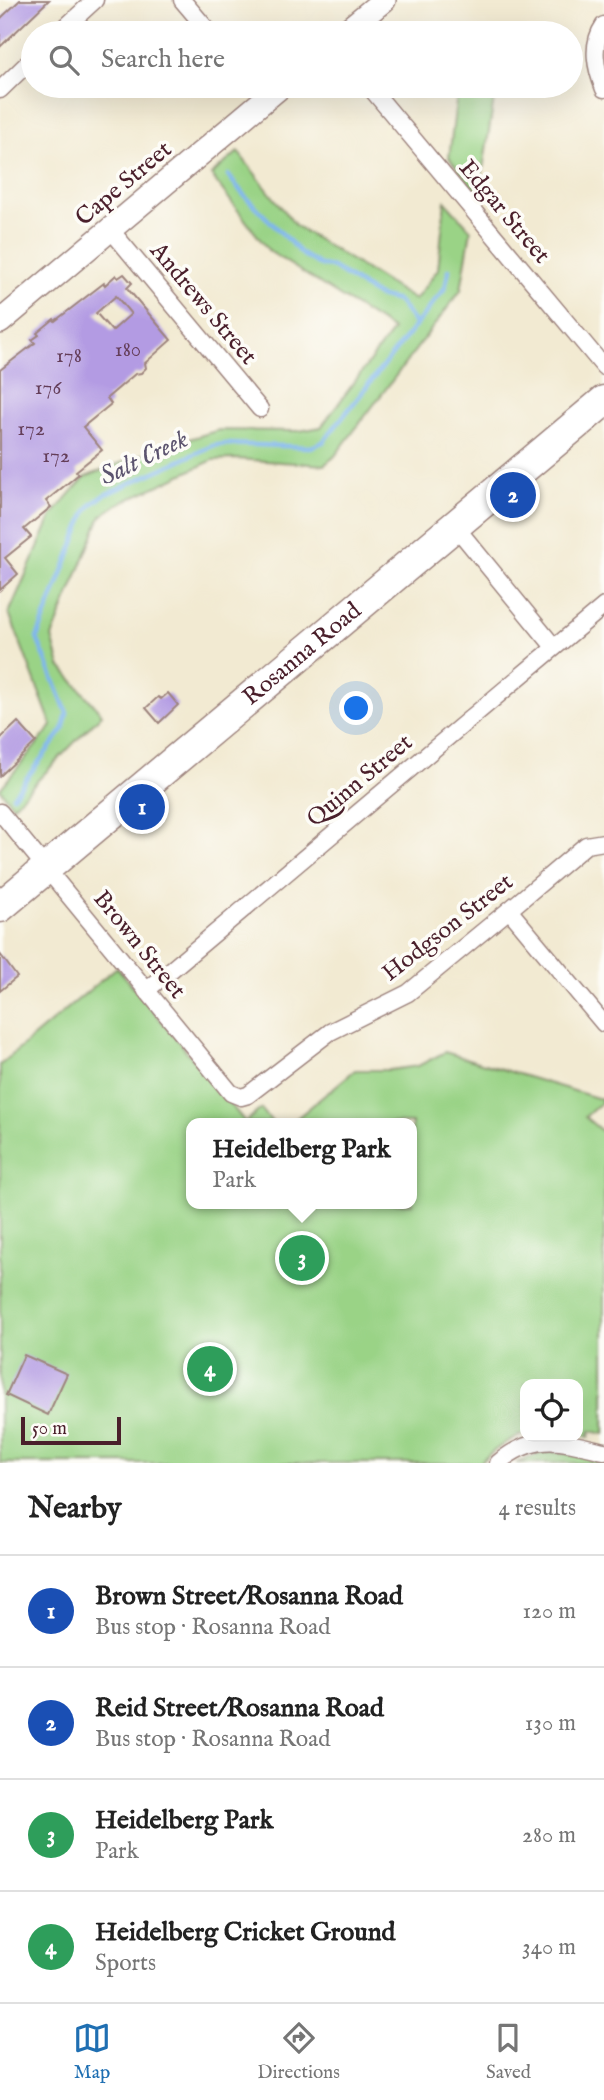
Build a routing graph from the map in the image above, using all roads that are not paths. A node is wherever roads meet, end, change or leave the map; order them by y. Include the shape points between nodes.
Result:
1 (95, 0) edge
2 (182, 0) edge
3 (384, 0) edge
4 (72, 21) edge
5 (200, 21) edge
6 (359, 21) edge
7 (604, 25) edge
8 (21, 70) edge
9 (604, 89) edge
10 (0, 90) edge
11 (259, 98) edge
12 (379, 98) edge
13 (110, 229) junction
14 (0, 323) edge
15 (604, 367) edge
16 (604, 401) edge
17 (260, 409) dead end
18 (455, 526) junction
19 (604, 606) edge
20 (554, 647) junction
21 (0, 812) edge
22 (604, 842) edge
23 (46, 868) junction
24 (0, 907) edge
25 (509, 910) junction
26 (146, 991) junction
27 (604, 1024) edge
28 (248, 1095) joint
29 (604, 1451) edge
30 (498, 1463) edge

1 - 4 street
2 - 5 street
3 - 6 street
7 - 9 street via 596,48
8 - 10 street
11 - 13 street, Cape Street
12 - 15 street, Edgar Street
13 - 14 street, Cape Street
13 - 17 street, Andrews Street
16 - 18 highway, Rosanna Road
18 - 20 street
18 - 23 highway, Rosanna Road
19 - 20 street, Quinn Street
20 - 26 street, Quinn Street
21 - 23 street, Brown Street
22 - 25 street, Hodgson Street via 586,845
23 - 24 highway, Rosanna Road
23 - 26 street, Brown Street
25 - 27 street
25 - 28 street, Hodgson Street via 408,993 330,1032
26 - 28 street, Brown Street via 231,1093
29 - 30 street via 544,1441 519,1448

